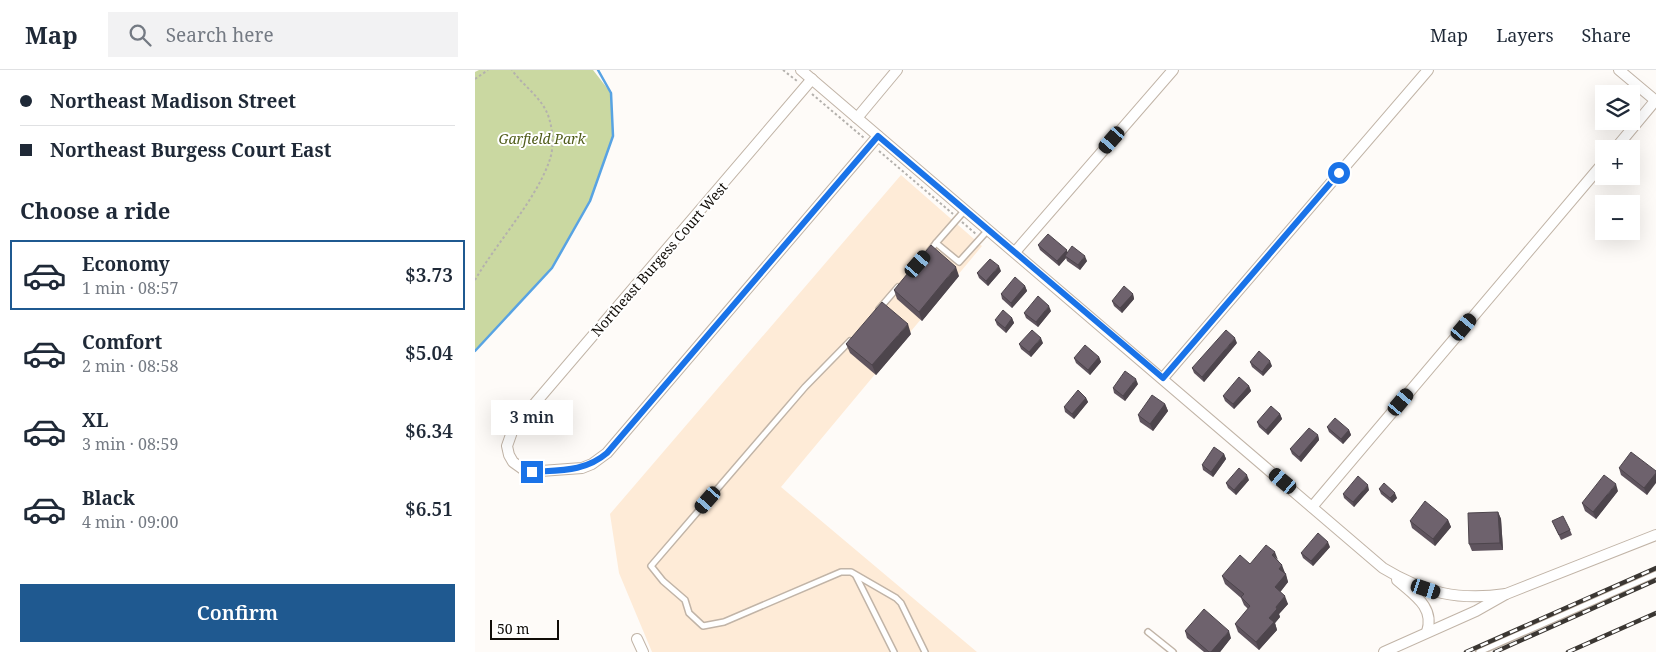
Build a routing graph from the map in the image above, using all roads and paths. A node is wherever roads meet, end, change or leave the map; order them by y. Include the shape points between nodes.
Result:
1 (488, 70) edge
2 (512, 70) edge
3 (783, 70) edge
4 (801, 70) edge
5 (897, 70) edge
6 (1173, 70) edge
7 (1427, 70) edge
8 (1619, 70) edge
9 (475, 78) edge
10 (812, 79) junction
11 (805, 88) junction
12 (1656, 101) edge
13 (857, 118) junction
14 (874, 140) junction
15 (1623, 140) edge
16 (1595, 173) edge
17 (965, 210) junction
18 (957, 218) junction
19 (989, 230) junction
20 (981, 238) junction
21 (936, 243) junction
22 (1015, 252) junction
23 (924, 257) edge
24 (905, 279) edge
25 (475, 280) edge
26 (874, 315) edge
27 (854, 337) edge
28 (1163, 378) junction
29 (1312, 507) junction
30 (1656, 534) edge
31 (1383, 568) junction
32 (1656, 574) edge
33 (856, 575) junction
34 (1506, 594) junction
35 (1148, 632) dead end
36 (1427, 632) junction
37 (637, 639) dead end
38 (643, 652) edge
39 (894, 652) edge
40 (925, 652) edge
41 (1173, 652) edge
42 (1384, 652) edge
43 (1479, 652) edge

1 - 9 path
2 - 25 path via 542,104 549,118 553,144 550,160 530,198
3 - 11 path
4 - 10 street
5 - 13 street
6 - 22 street
7 - 28 street
8 - 12 street
10 - 11 street, Northeast Burgess Court West
10 - 13 street
11 - 14 path
11 - 14 street, Northeast Burgess Court West via 513,429 508,441 513,462 527,472 582,468 598,461
12 - 15 street
13 - 14 street
14 - 17 street
14 - 18 path
16 - 29 street
17 - 18 lane
17 - 19 street
18 - 20 path
18 - 21 lane
19 - 20 lane
19 - 22 street
20 - 21 lane via 959,262
21 - 23 lane
22 - 28 street
24 - 26 lane
27 - 33 lane via 805,387 651,566 685,600 689,613 703,626 724,622 841,572
28 - 29 street
29 - 31 street
30 - 34 street
31 - 34 street via 1411,583 1441,593 1479,598
31 - 36 street via 1423,603 1429,615
32 - 43 lane
33 - 39 lane
33 - 40 lane via 901,603
34 - 36 street
35 - 41 lane
36 - 42 street
37 - 38 street

